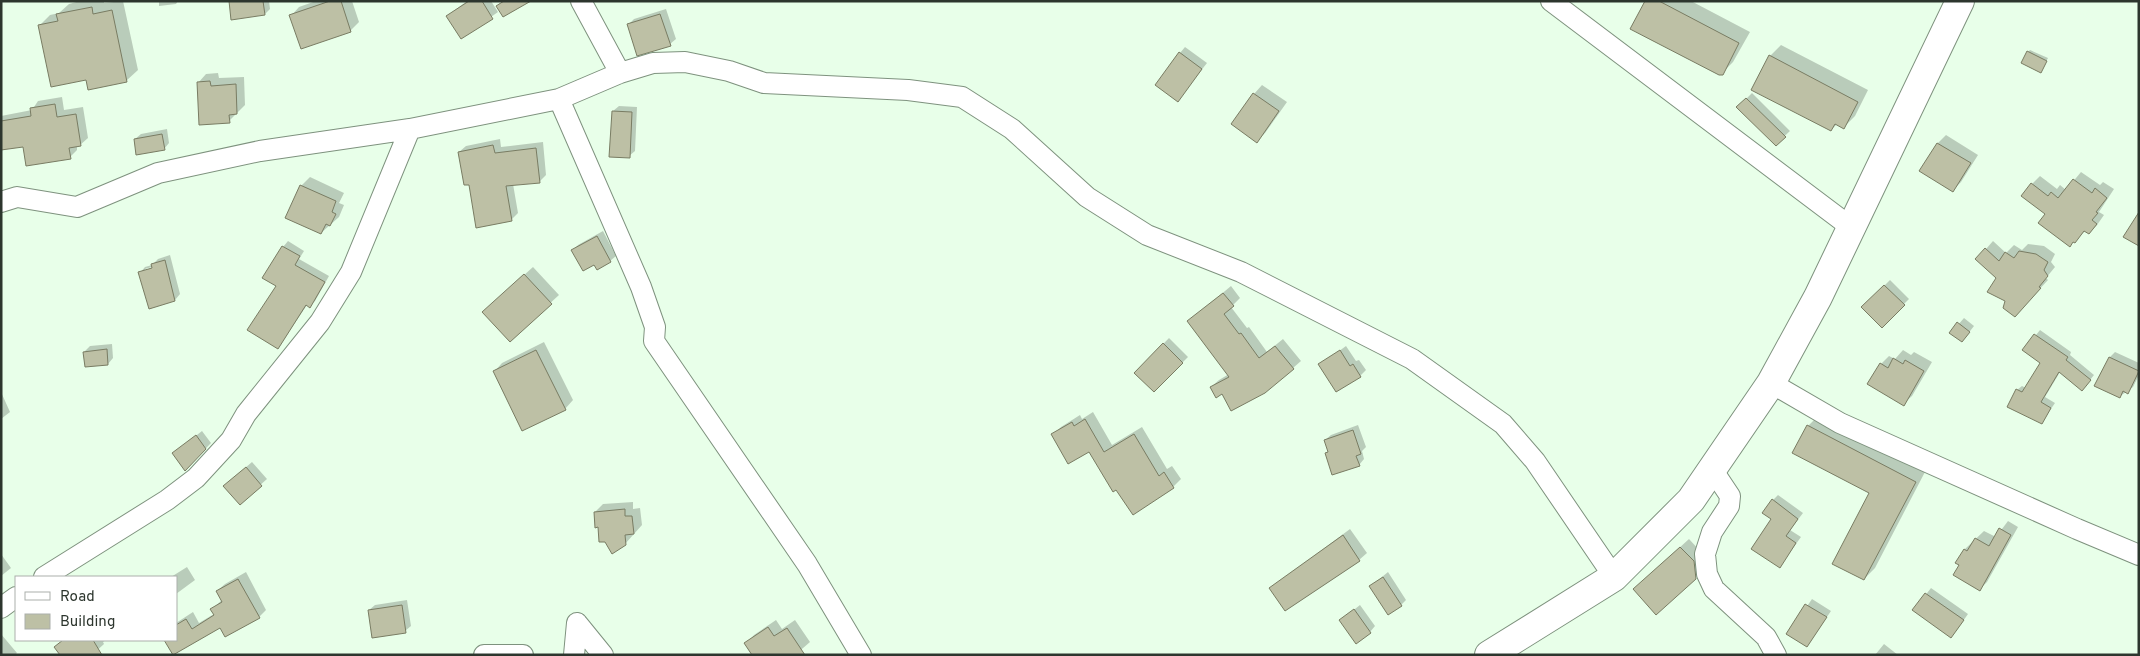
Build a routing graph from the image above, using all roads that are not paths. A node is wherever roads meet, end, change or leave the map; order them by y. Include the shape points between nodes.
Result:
1 (581, 1) edge
2 (1551, 1) edge
3 (1960, 1) edge
4 (620, 73) junction
5 (559, 98) junction
6 (410, 129) junction
7 (1, 202) edge
8 (1852, 228) junction
9 (1771, 383) junction
10 (1712, 469) junction
11 (2139, 554) edge
12 (46, 576) edge
13 (1614, 577) junction
14 (15, 598) edge
15 (1, 608) edge
16 (577, 624) junction
17 (484, 655) edge
18 (523, 655) edge
19 (574, 655) edge
20 (580, 655) edge
21 (603, 655) edge
22 (861, 655) edge
23 (1489, 655) edge
24 (1776, 655) edge

1 - 4 street
2 - 8 street
3 - 8 main road
4 - 5 street
4 - 13 street via 653,63 685,62 729,71 764,83 908,90 962,97 1012,129 1087,197 1147,235 1241,272 1412,359 1503,424 1535,462
5 - 6 street
5 - 22 street via 641,287 655,327 654,341 807,564
6 - 7 street via 260,151 158,173 76,207 17,197
6 - 12 street via 351,272 320,322 246,414 230,440 196,478 167,500
8 - 9 main road
9 - 10 main road
9 - 11 street via 1840,423
10 - 13 main road via 1691,500
10 - 24 street via 1730,496 1729,506 1712,532 1705,554 1707,574 1714,589 1766,637
13 - 23 main road
14 - 15 street
16 - 19 street
16 - 20 street
16 - 21 street
17 - 18 street

